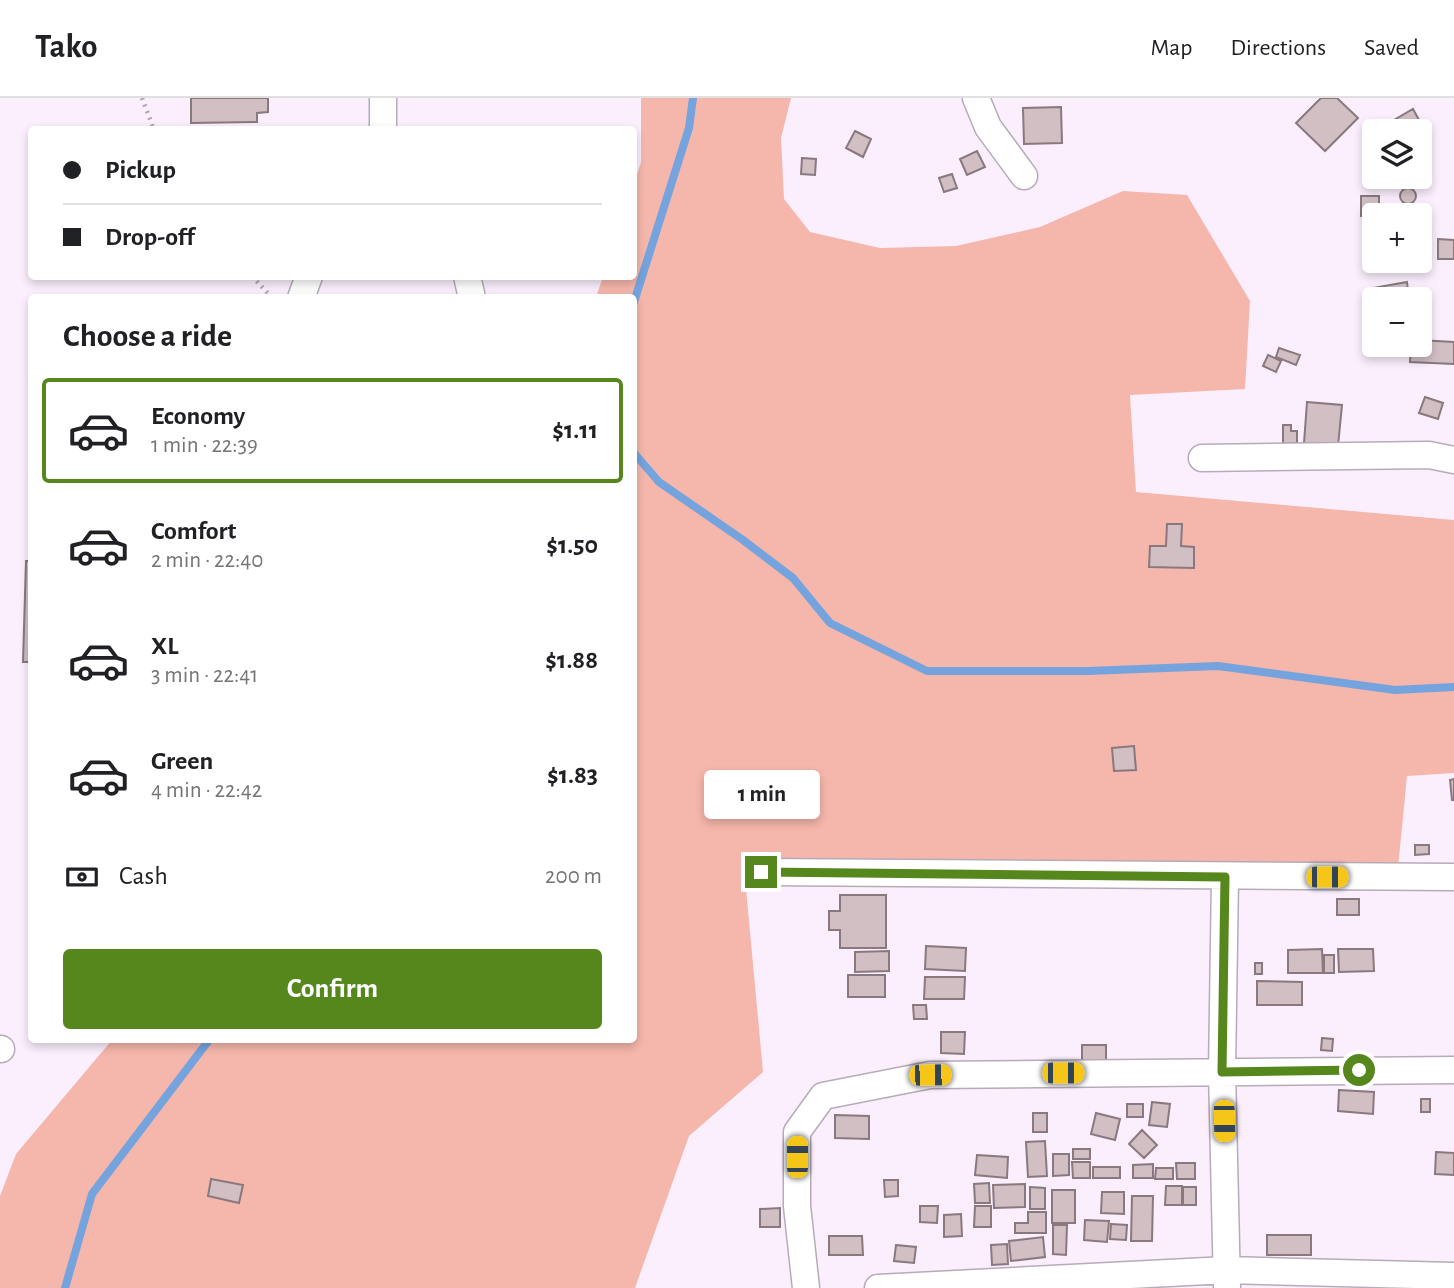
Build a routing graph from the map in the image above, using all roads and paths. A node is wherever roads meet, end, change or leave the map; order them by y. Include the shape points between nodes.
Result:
1 (142, 98) edge
2 (383, 98) edge
3 (976, 98) edge
4 (152, 126) edge
5 (383, 126) edge
6 (1024, 176) dead end
7 (255, 280) edge
8 (268, 294) edge
9 (1202, 458) dead end
10 (1454, 460) edge
11 (761, 872) dead end
12 (1225, 877) junction
13 (1454, 877) edge
14 (1454, 1069) edge
15 (1222, 1072) junction
16 (1454, 1276) edge
17 (1227, 1279) edge
18 (806, 1288) edge
19 (878, 1288) edge

1 - 4 path
2 - 5 street
3 - 6 street via 988,127
7 - 8 path
9 - 10 street via 1429,455
11 - 12 street
12 - 13 street
12 - 15 street
14 - 15 street
15 - 17 street
15 - 18 street via 930,1075 823,1096 797,1132 797,1206
16 - 17 street
17 - 19 street

